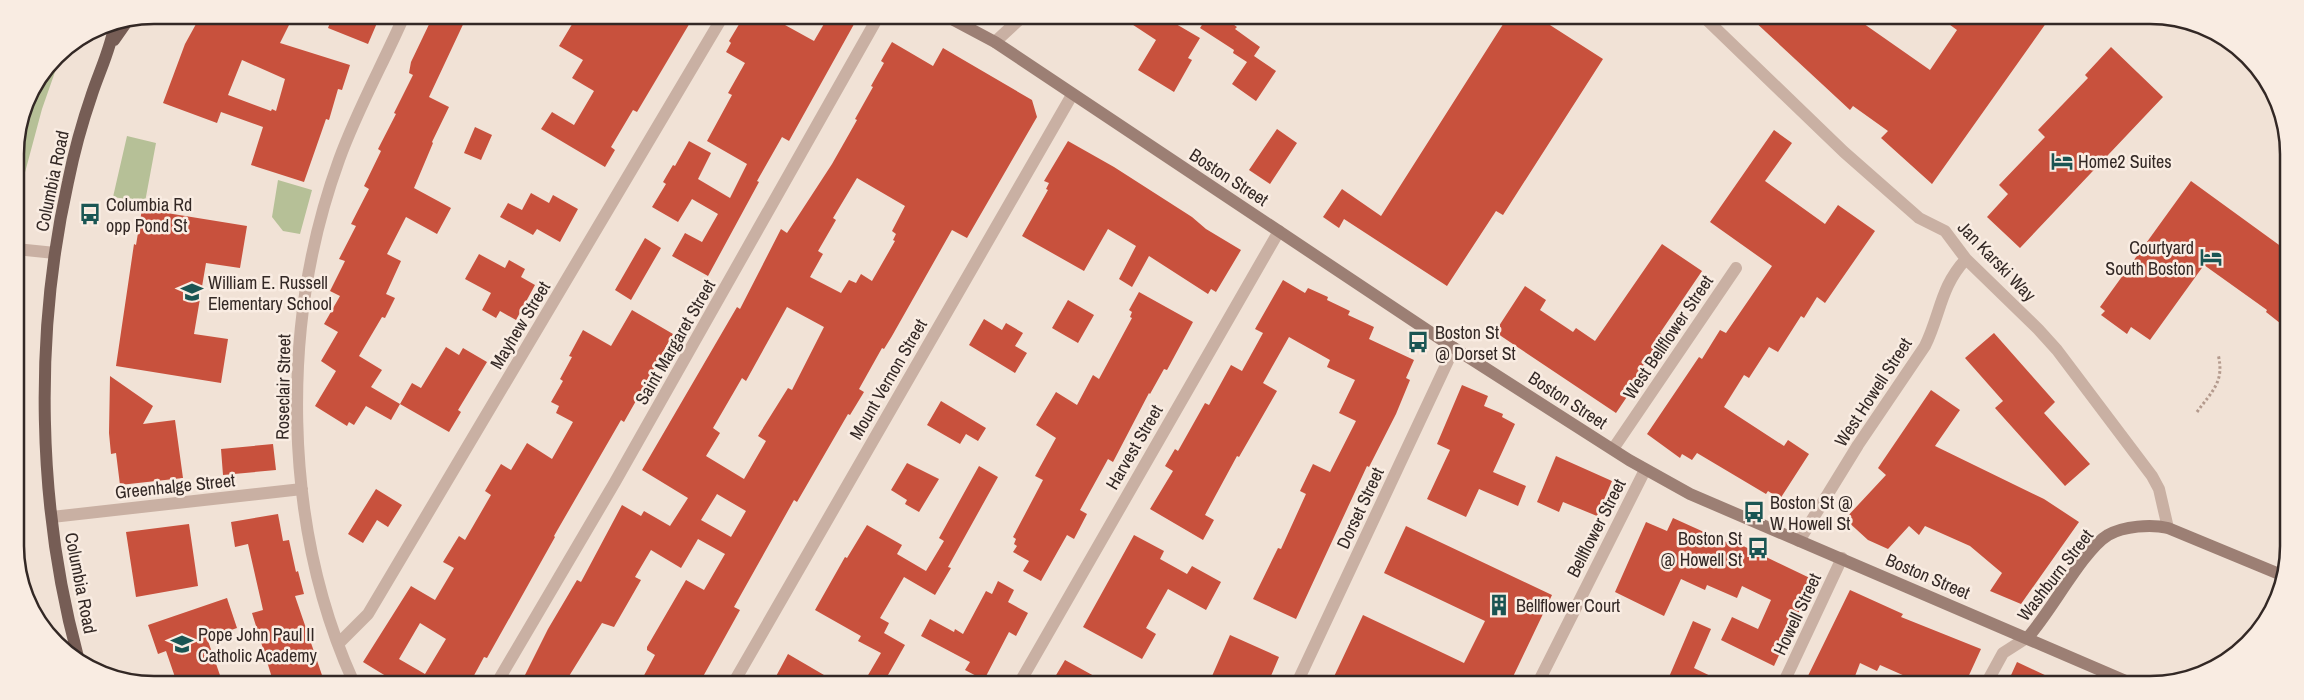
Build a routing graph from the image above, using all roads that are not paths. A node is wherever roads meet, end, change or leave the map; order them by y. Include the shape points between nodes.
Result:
1 (400, 24) edge
2 (718, 24) edge
3 (874, 24) edge
4 (961, 24) edge
5 (1014, 24) edge
6 (1711, 24) edge
7 (123, 27) edge
8 (114, 30) edge
9 (995, 42) junction
10 (111, 45) junction
11 (1072, 95) junction
12 (1279, 231) junction
13 (24, 250) edge
14 (56, 254) junction
15 (1966, 259) junction
16 (1736, 268) dead end
17 (1454, 348) junction
18 (1613, 450) junction
19 (1645, 470) junction
20 (302, 489) junction
21 (52, 517) junction
22 (2168, 528) junction
23 (1800, 541) junction
24 (1842, 558) junction
25 (2277, 573) edge
26 (2028, 637) junction
27 (338, 644) junction
28 (76, 650) edge
29 (350, 676) edge
30 (501, 676) edge
31 (737, 676) edge
32 (1023, 676) edge
33 (1300, 676) edge
34 (1541, 676) edge
35 (1787, 676) edge
36 (1990, 676) edge
37 (2115, 676) edge

1 - 20 street, Roseclair Street via 339,160 317,232 303,307 298,398
2 - 27 street, Mayhew Street via 368,614
3 - 30 street, Saint Margaret Street via 773,206
4 - 9 main road, Boston Street
5 - 9 street
6 - 15 street, Jan Karski Way via 1865,170 1919,218 1945,232
7 - 10 main road, Columbia Road
8 - 10 main road, Columbia Road
9 - 11 main road, Boston Street
10 - 14 main road, Columbia Road via 75,150
11 - 12 main road, Boston Street
11 - 31 street, Mount Vernon Street
12 - 17 main road, Boston Street
12 - 32 street, Harvest Street
13 - 14 street
14 - 21 main road, Columbia Road via 48,334 46,401
15 - 22 street, Jan Karski Way via 2057,350 2152,476 2159,489
15 - 23 street, West Howell Street via 1952,273 1925,346 1858,445
16 - 18 street, West Bellflower Street
17 - 18 main road, Boston Street
17 - 33 street, Dorset Street
18 - 19 main road, Boston Street
19 - 23 main road, Boston Street via 1690,494
19 - 34 street, Bellflower Street
20 - 21 street, Greenhalge Street
20 - 27 street, Roseclair Street via 316,571
21 - 28 main road, Columbia Road via 61,589
22 - 25 main road, Washburn Street
22 - 26 main road, Washburn Street via 2136,527 2110,534 2102,540
23 - 24 main road, Boston Street
24 - 26 main road, Boston Street
24 - 35 street, Howell Street
26 - 36 street, Washburn Street via 2003,652
26 - 37 main road, Boston Street
27 - 29 street, Roseclair Street

